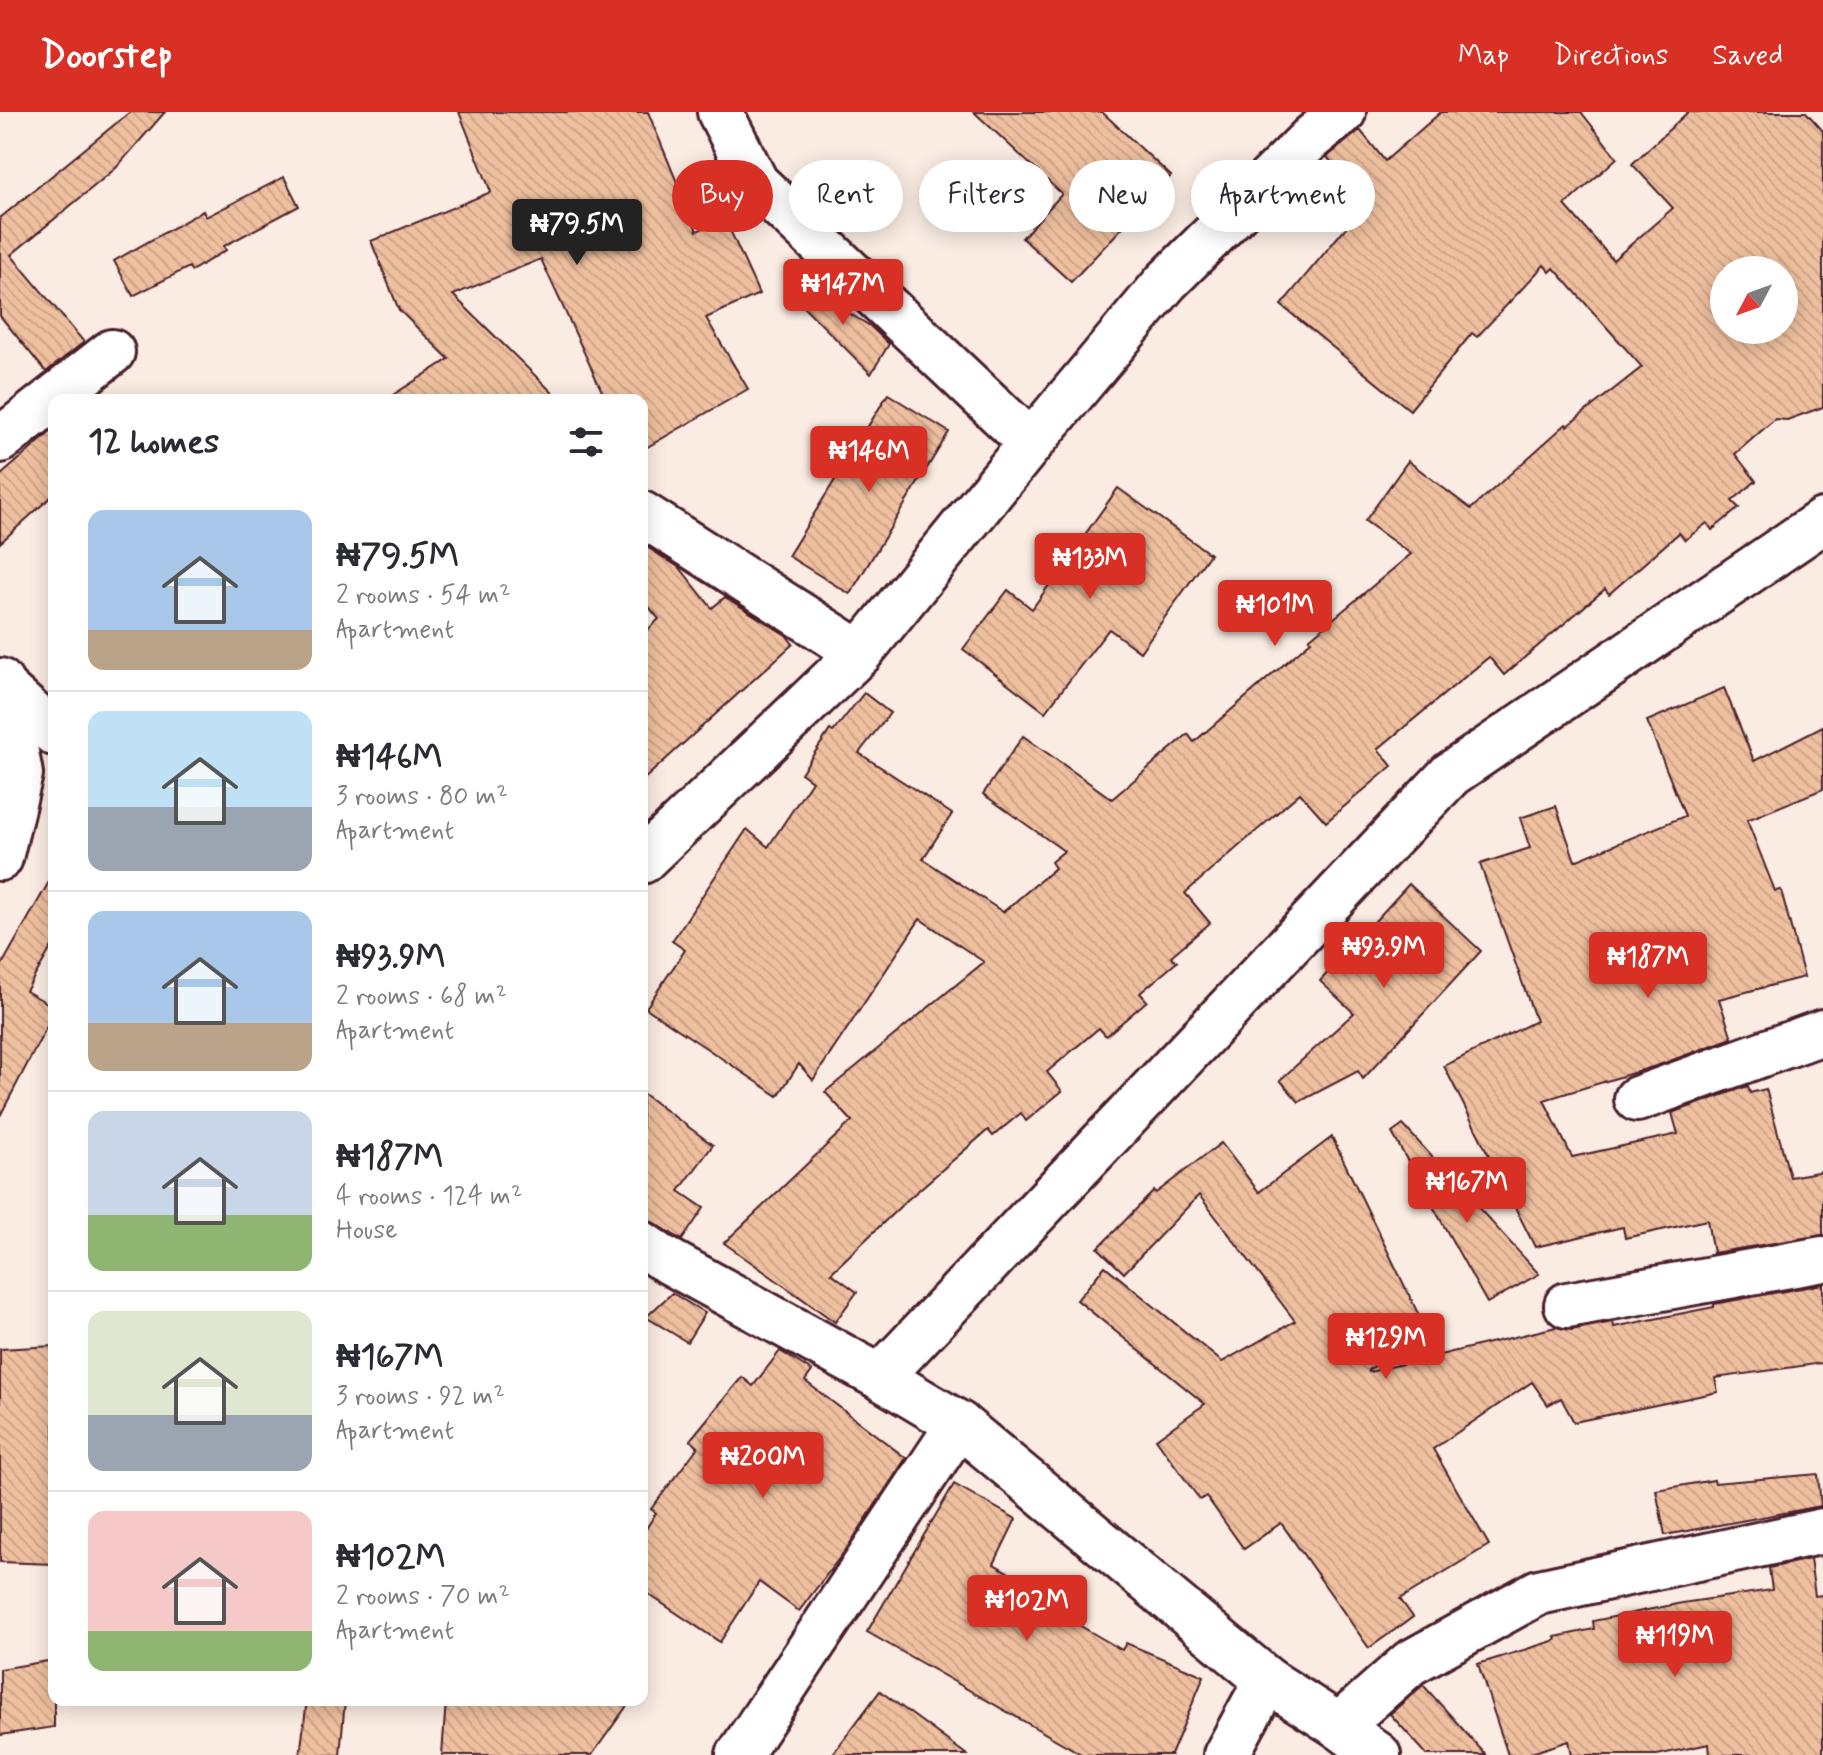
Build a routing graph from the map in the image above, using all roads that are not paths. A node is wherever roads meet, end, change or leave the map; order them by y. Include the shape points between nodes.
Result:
1 (720, 112) edge
2 (1343, 112) edge
3 (112, 352) dead end
4 (59, 394) edge
5 (48, 402) edge
6 (0, 440) edge
7 (1031, 443) junction
8 (648, 518) edge
9 (1823, 521) edge
10 (860, 653) junction
11 (2, 685) edge
12 (48, 727) edge
13 (648, 855) edge
14 (0, 858) edge
15 (1823, 1032) edge
16 (1637, 1099) dead end
17 (648, 1248) edge
18 (1823, 1259) edge
19 (1567, 1305) dead end
20 (880, 1377) junction
21 (959, 1424) junction
22 (1823, 1531) edge
23 (1267, 1680) junction
24 (1339, 1726) junction
25 (739, 1755) edge
26 (1226, 1755) edge
27 (1378, 1755) edge

1 - 7 street via 756,183
2 - 7 street via 1166,282
3 - 4 street
5 - 6 street
7 - 10 street
8 - 10 street
9 - 20 street via 1451,774
10 - 13 street
11 - 12 street
11 - 14 street via 20,774
15 - 16 street
17 - 20 street
18 - 19 street
20 - 21 street
21 - 23 street
21 - 25 street
22 - 24 street via 1539,1592 1410,1663
23 - 24 street
23 - 26 street
24 - 27 street

